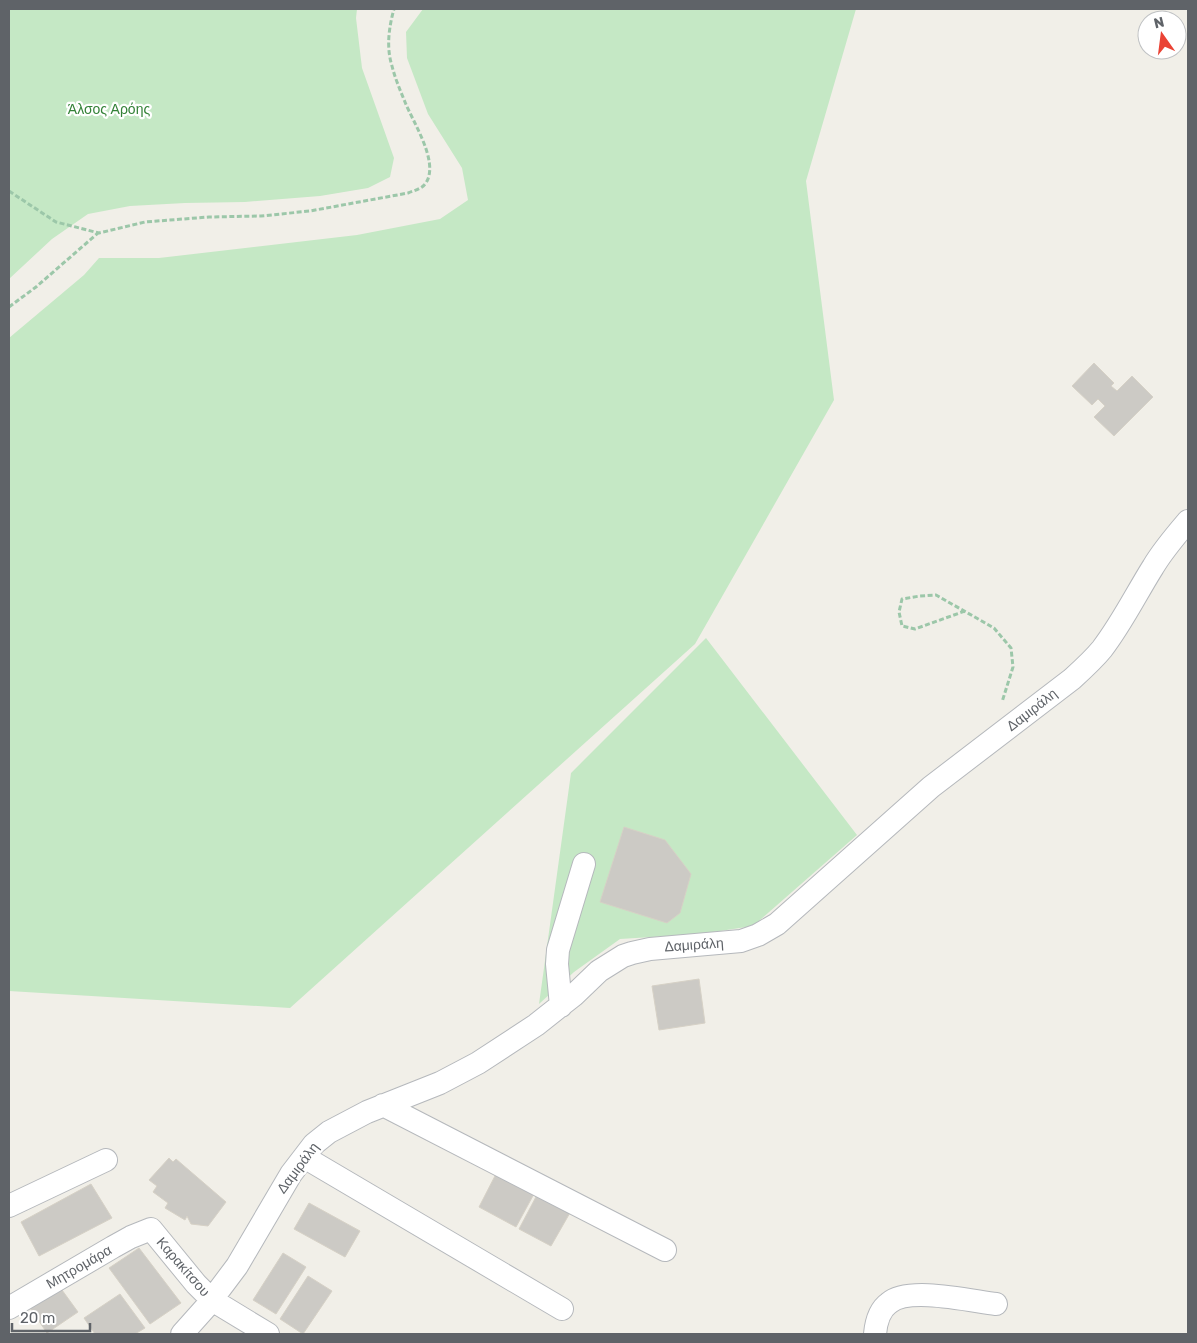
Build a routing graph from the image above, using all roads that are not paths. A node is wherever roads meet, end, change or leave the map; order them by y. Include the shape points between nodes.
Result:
1 (1188, 521) edge
2 (584, 864) dead end
3 (562, 1006) junction
4 (383, 1105) junction
5 (304, 1157) junction
6 (106, 1160) dead end
7 (9, 1206) edge
8 (151, 1230) joint
9 (664, 1250) dead end
10 (212, 1300) junction
11 (996, 1304) dead end
12 (9, 1308) edge
13 (562, 1310) dead end
14 (182, 1334) edge
15 (268, 1334) edge
16 (876, 1334) edge

1 - 3 street, Δαμιράλη via 1162,554 1091,662 915,800 777,924 734,942 632,953 599,971
2 - 3 street via 558,950
3 - 4 street, Δαμιράλη via 478,1063 440,1083
4 - 5 street, Δαμιράλη via 329,1132
4 - 9 street
5 - 10 street, Δαμιράλη via 237,1266
5 - 13 street
6 - 7 street
8 - 10 street, Καρακίτσου
8 - 12 street, Μητρομάρα via 112,1248
10 - 14 street, Δαμιράλη
10 - 15 street, Καρακίτσου
11 - 16 street via 926,1294 899,1297 889,1302 881,1312

